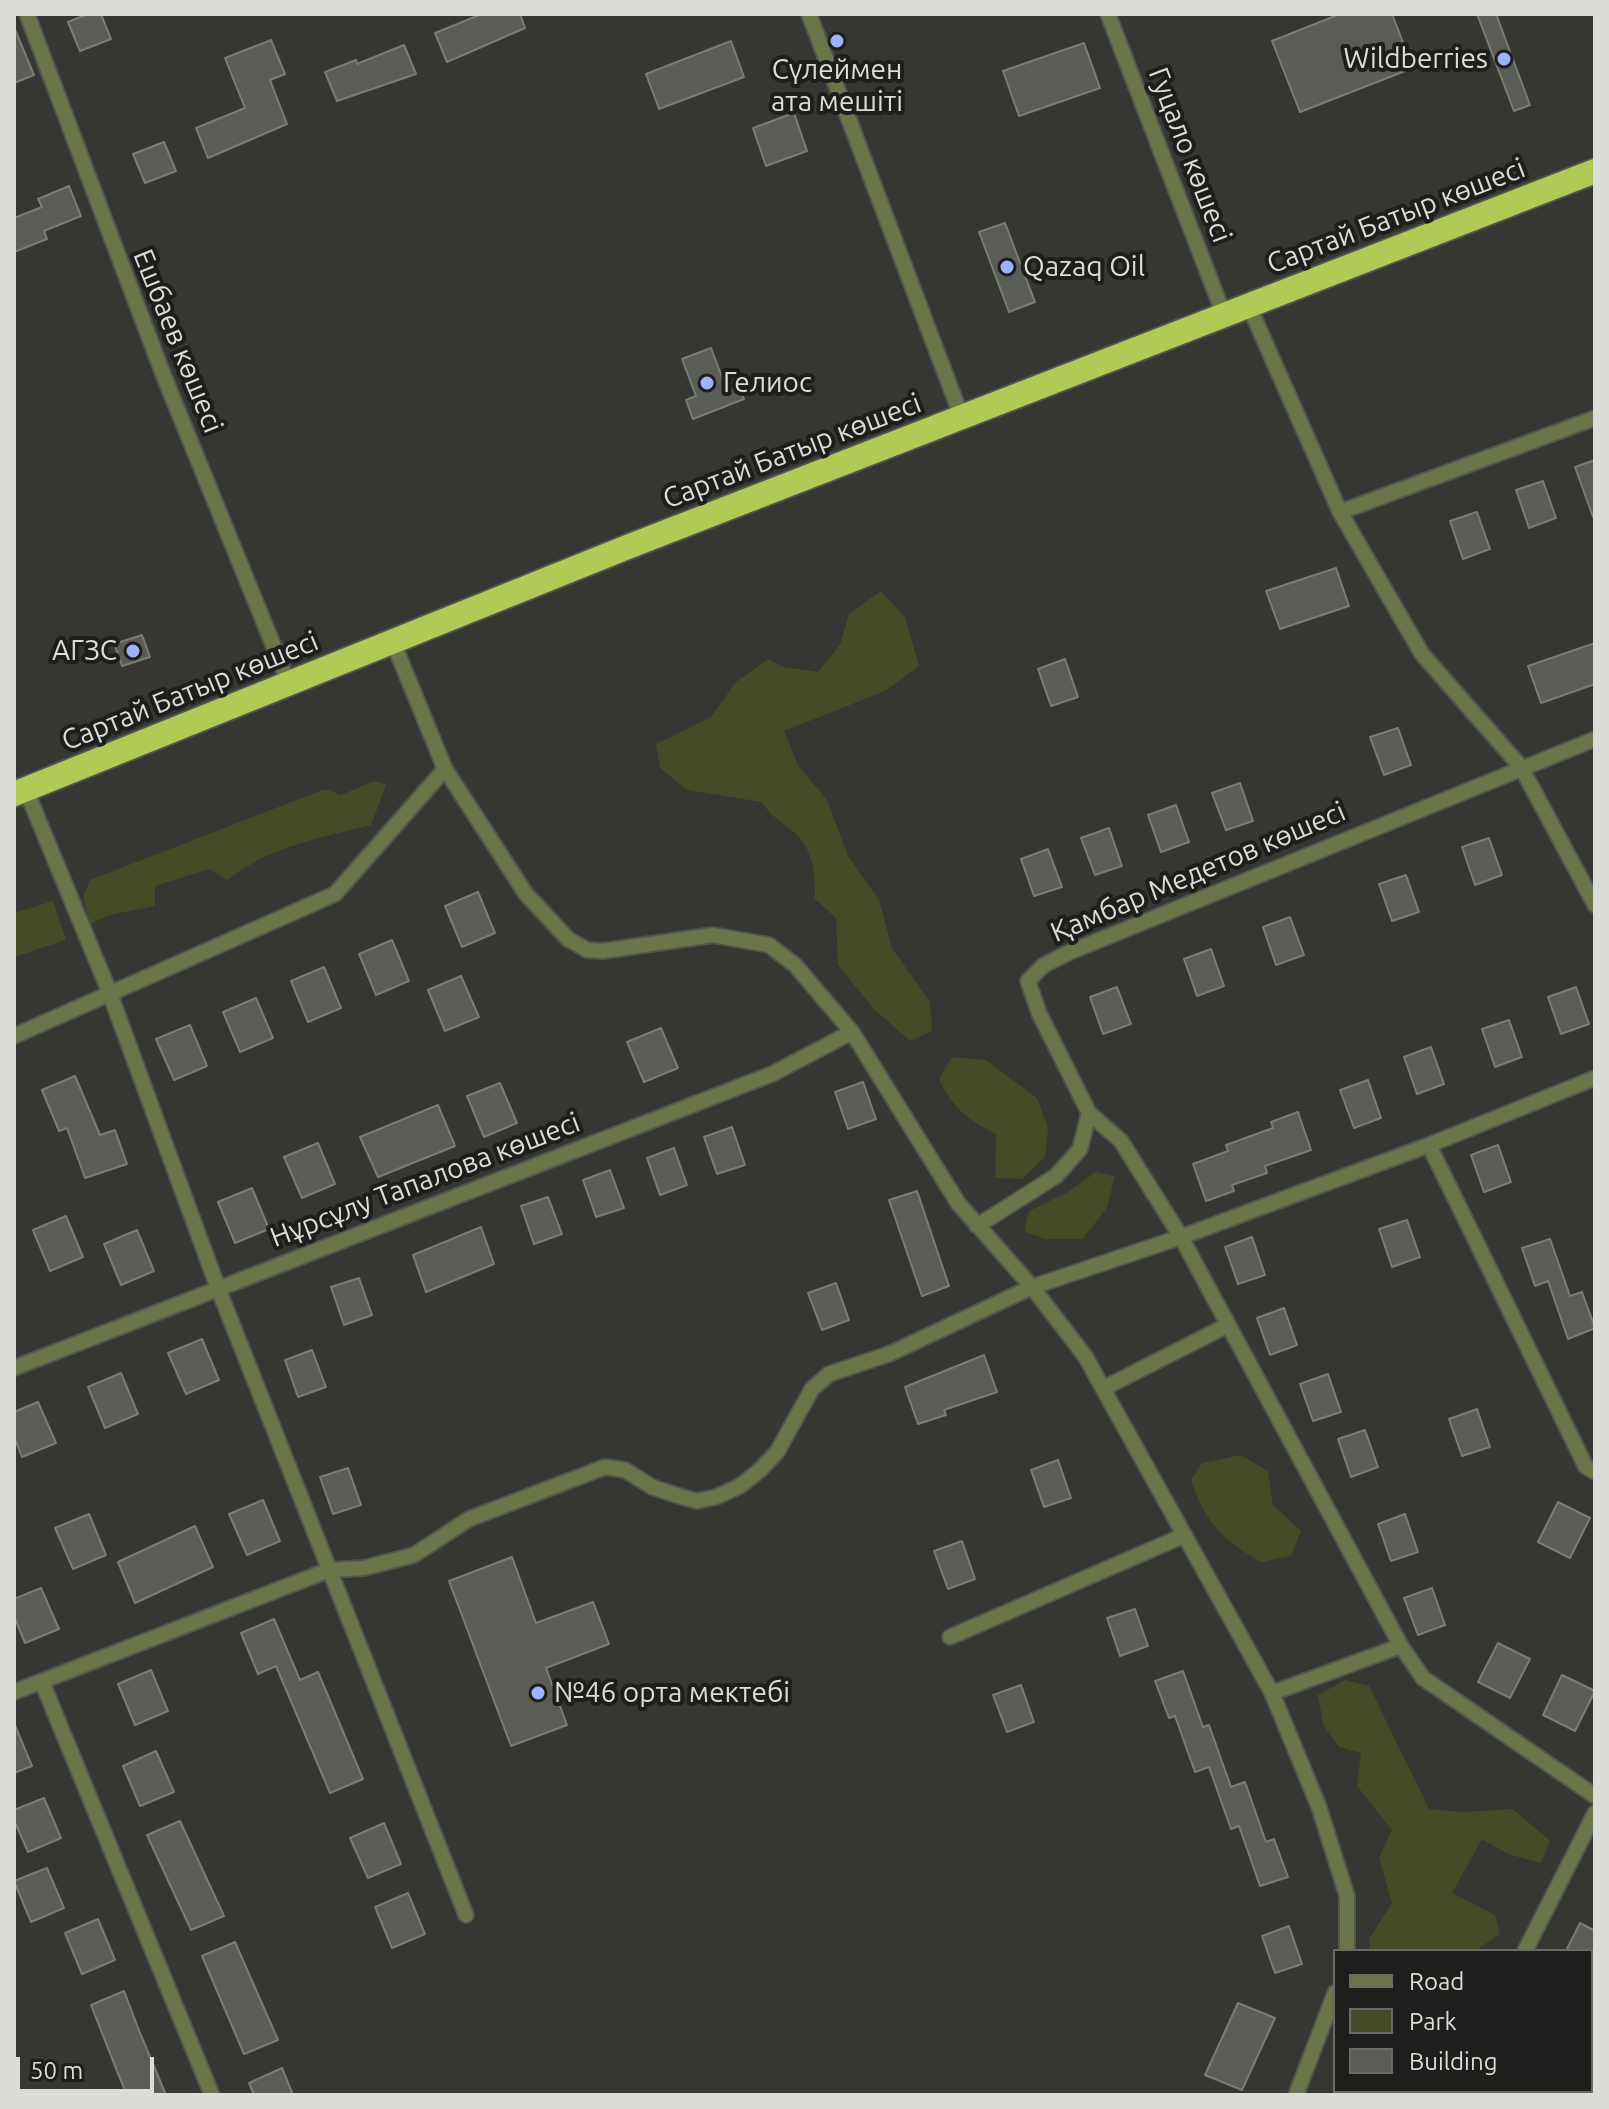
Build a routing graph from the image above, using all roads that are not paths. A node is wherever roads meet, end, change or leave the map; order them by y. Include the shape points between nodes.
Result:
1 (27, 14) edge
2 (809, 14) edge
3 (1108, 14) edge
4 (1595, 171) edge
5 (1249, 306) junction
6 (1224, 315) junction
7 (962, 418) junction
8 (1595, 418) edge
9 (1340, 512) junction
10 (393, 642) junction
11 (289, 684) junction
12 (1595, 739) edge
13 (1521, 767) junction
14 (445, 769) junction
15 (20, 792) edge
16 (1595, 905) edge
17 (109, 991) junction
18 (852, 1032) junction
19 (14, 1036) edge
20 (1595, 1078) edge
21 (1089, 1113) junction
22 (1429, 1145) junction
23 (977, 1226) junction
24 (1181, 1237) junction
25 (1032, 1287) junction
26 (218, 1288) junction
27 (1226, 1326) junction
28 (14, 1368) edge
29 (1104, 1388) junction
30 (1595, 1472) edge
31 (1185, 1535) junction
32 (329, 1570) junction
33 (950, 1637) dead end
34 (1401, 1646) junction
35 (42, 1682) junction
36 (14, 1692) edge
37 (1272, 1693) junction
38 (1595, 1796) edge
39 (1595, 1813) edge
40 (466, 1915) dead end
41 (1347, 1949) edge
42 (1526, 1949) edge
43 (1333, 1998) edge
44 (212, 2095) edge
45 (1296, 2095) edge

1 - 11 street, Ешбаев көшесі via 135,304
2 - 7 street
3 - 6 street, Гуцало көшесі
4 - 5 highway, Сартай Батыр көшесі
5 - 6 highway, Сартай Батыр көшесі
5 - 9 street
6 - 7 highway, Сартай Батыр көшесі
7 - 10 highway, Сартай Батыр көшесі
8 - 9 street
9 - 13 street via 1422,654
10 - 11 highway, Сартай Батыр көшесі
10 - 14 street
11 - 15 highway, Сартай Батыр көшесі
12 - 13 street, Қамбар Медетов көшесі
13 - 16 street
13 - 21 street, Қамбар Медетов көшесі via 1044,965 1028,981
14 - 17 street via 335,894
14 - 18 street via 526,894 579,946 603,951 713,935 769,945 795,965
15 - 17 street
17 - 19 street
17 - 26 street
18 - 23 street
18 - 26 street, Нұрсұлу Тапалова көшесі via 772,1074
20 - 22 street
21 - 23 street via 1080,1149 1056,1176
21 - 24 street via 1121,1141
22 - 24 street
22 - 30 street via 1586,1467
23 - 25 street
24 - 25 street
24 - 27 street
25 - 29 street
25 - 32 street via 889,1354 829,1374 812,1389 777,1452 740,1486 716,1497 682,1497 625,1470 605,1467 469,1519 414,1555 364,1568
26 - 28 street, Нұрсұлу Тапалова көшесі
26 - 32 street
27 - 29 street
27 - 34 street
29 - 31 street
31 - 33 street
31 - 37 street
32 - 35 street
32 - 40 street
34 - 37 street
34 - 38 street via 1423,1678
35 - 36 street
35 - 44 street
37 - 41 street via 1319,1807 1347,1896
39 - 42 street
43 - 45 street

